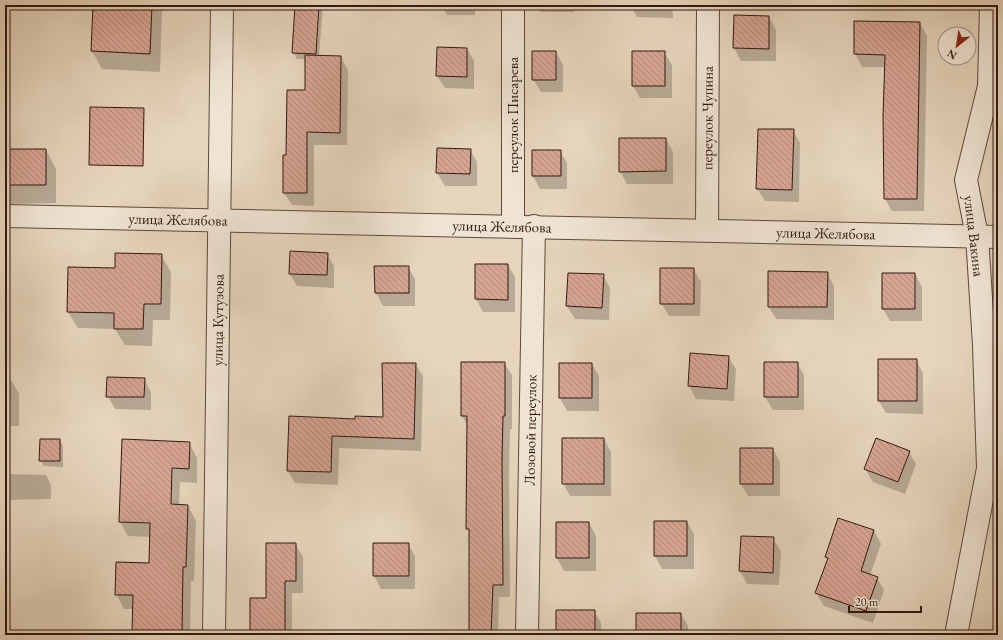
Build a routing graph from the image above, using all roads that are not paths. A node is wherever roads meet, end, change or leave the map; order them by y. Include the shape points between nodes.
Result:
1 (222, 5) edge
2 (513, 5) edge
3 (708, 5) edge
4 (991, 5) edge
5 (5, 216) edge
6 (219, 219) junction
7 (512, 226) junction
8 (534, 226) junction
9 (707, 230) junction
10 (988, 236) edge
11 (993, 468) edge
12 (214, 635) edge
13 (527, 635) edge
14 (956, 635) edge

1 - 6 street, улица Кутузова
2 - 7 street, переулок Писарева
3 - 9 street, переулок Чупина
4 - 10 street, улица Вакина via 989,86 966,180
5 - 6 street, улица Желябова
6 - 7 street, улица Желябова
6 - 12 street, улица Кутузова
7 - 8 street, улица Желябова
8 - 9 street, улица Желябова
8 - 13 street, Лозовой переулок
9 - 10 street, улица Желябова
10 - 11 street, улица Вакина via 984,345
11 - 14 street, улица Вакина

